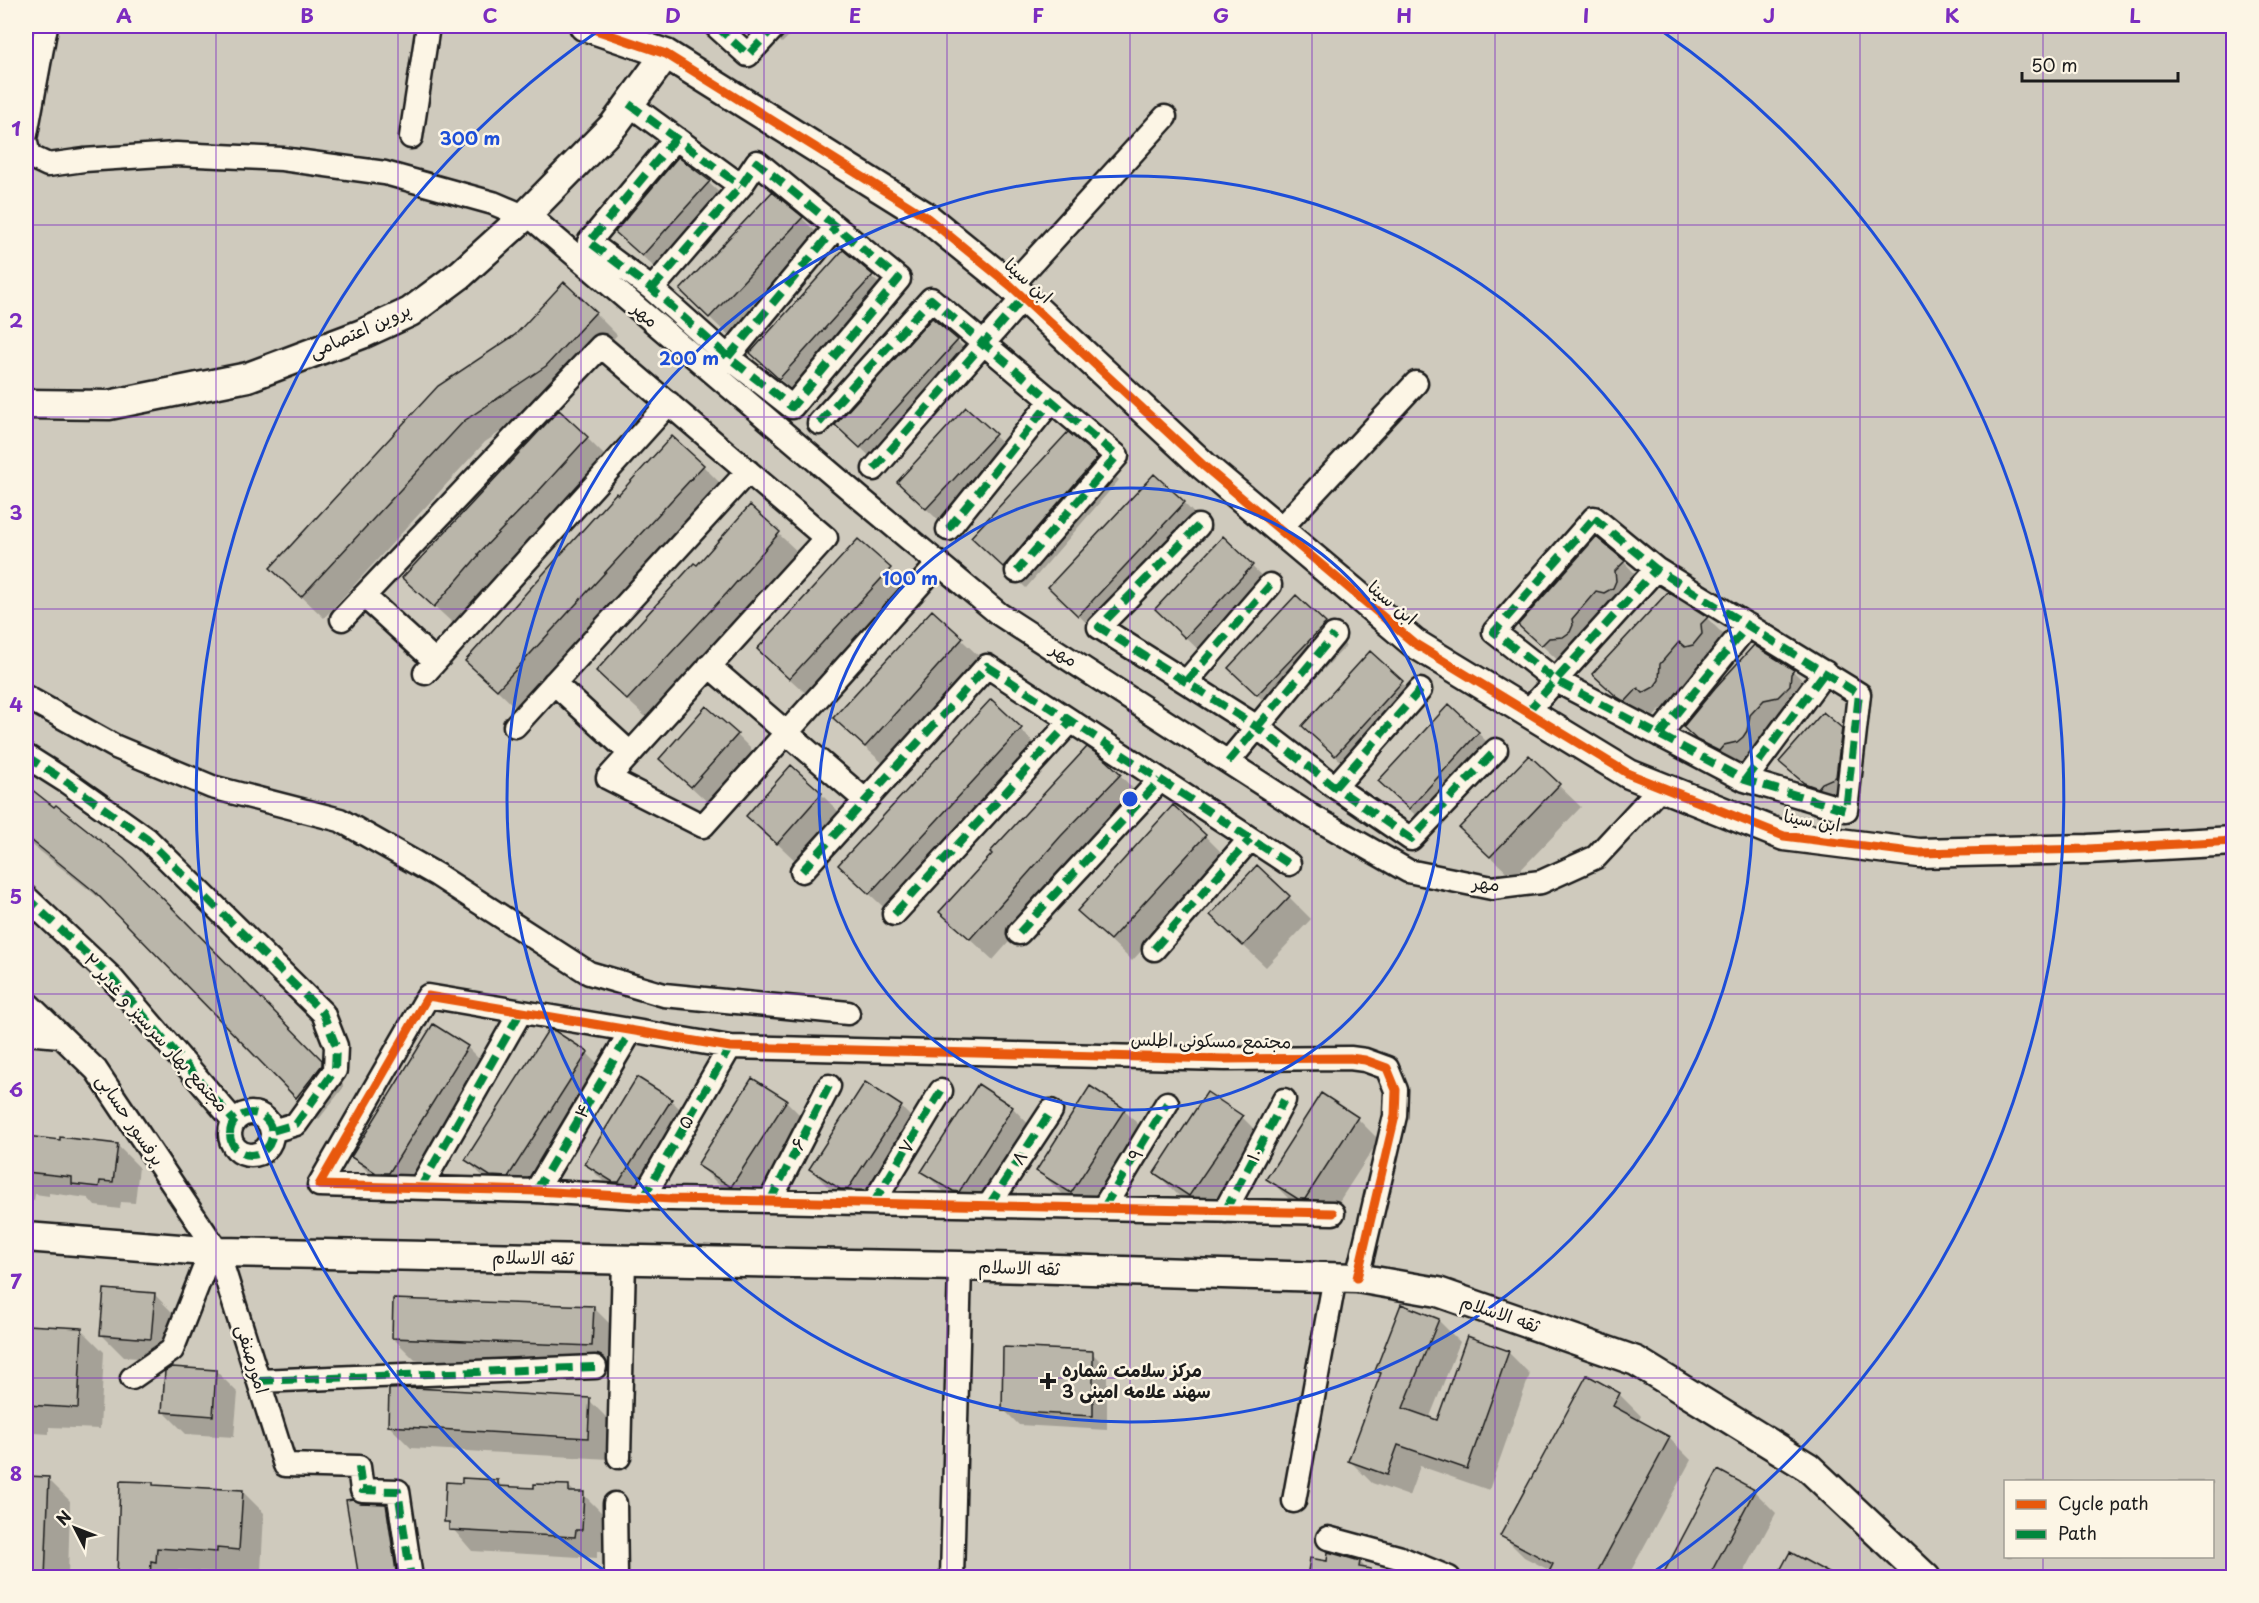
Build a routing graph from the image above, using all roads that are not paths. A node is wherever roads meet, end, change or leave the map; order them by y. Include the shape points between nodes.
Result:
1 (46, 26) edge
2 (428, 26) edge
3 (716, 26) edge
4 (776, 26) edge
5 (601, 28) edge
6 (666, 54) junction
7 (629, 104) junction
8 (1165, 117) dead end
9 (26, 134) edge
10 (411, 136) dead end
11 (676, 138) junction
12 (26, 143) edge
13 (741, 186) junction
14 (525, 215) junction
15 (836, 227) junction
16 (652, 289) junction
17 (1017, 292) junction
18 (985, 342) junction
19 (728, 357) junction
20 (1416, 383) dead end
21 (1052, 400) junction
22 (669, 403) junction
23 (26, 404) edge
24 (819, 423) dead end
25 (874, 469) dead end
26 (748, 471) junction
27 (1198, 526) dead end
28 (948, 529) dead end
29 (1279, 530) junction
30 (939, 563) junction
31 (1656, 568) junction
32 (1017, 571) dead end
33 (1270, 585) dead end
34 (364, 596) junction
35 (342, 619) dead end
36 (1748, 625) junction
37 (1334, 635) dead end
38 (708, 666) junction
39 (1825, 672) junction
40 (1555, 680) junction
41 (1187, 681) junction
42 (554, 682) junction
43 (1420, 690) dead end
44 (26, 697) edge
45 (1527, 712) junction
46 (1071, 721) junction
47 (515, 726) dead end
48 (1257, 727) junction
49 (787, 733) junction
50 (1659, 735) junction
51 (1497, 750) dead end
52 (630, 753) junction
53 (26, 756) edge
54 (1228, 762) junction
55 (1160, 780) junction
56 (1745, 780) junction
57 (1335, 787) junction
58 (1660, 788) junction
59 (866, 801) junction
60 (1250, 839) junction
61 (2234, 841) edge
62 (1289, 864) dead end
63 (802, 871) dead end
64 (26, 897) edge
65 (894, 914) dead end
66 (1019, 933) dead end
67 (1154, 949) dead end
68 (26, 1002) edge
69 (520, 1013) junction
70 (848, 1013) dead end
71 (631, 1031) junction
72 (26, 1034) edge
73 (60, 1036) junction
74 (730, 1047) junction
75 (828, 1086) dead end
76 (940, 1092) dead end
77 (1284, 1100) dead end
78 (1167, 1103) dead end
79 (1051, 1111) dead end
80 (234, 1121) junction
81 (272, 1131) junction
82 (420, 1188) junction
83 (536, 1191) junction
84 (643, 1198) junction
85 (770, 1201) junction
86 (874, 1203) junction
87 (989, 1205) junction
88 (1104, 1207) junction
89 (1225, 1210) junction
90 (1333, 1213) dead end
91 (26, 1238) edge
92 (214, 1252) junction
93 (624, 1260) junction
94 (960, 1266) junction
95 (1346, 1277) junction
96 (595, 1367) dead end
97 (132, 1378) dead end
98 (259, 1381) junction
99 (619, 1457) dead end
100 (1294, 1501) dead end
101 (615, 1504) dead end
102 (1328, 1538) dead end
103 (411, 1578) edge
104 (616, 1578) edge
105 (952, 1578) edge
106 (1449, 1578) edge
107 (1926, 1578) edge

1 - 9 street
2 - 10 street
3 - 4 street via 748,55
5 - 6 street, ابن سینا
6 - 7 street, پروین اعتصامی
6 - 17 street, ابن سینا via 925,216
7 - 11 street
7 - 14 street, پروین اعتصامی via 614,125
8 - 17 street
11 - 13 street
11 - 16 street via 590,242
12 - 14 street, مهر via 29,156 48,165 176,154 282,159 385,173
13 - 15 street via 757,162
13 - 16 street
14 - 23 street, پروین اعتصامی via 460,274 410,312 362,334 248,377 110,405
14 - 30 street, مهر
15 - 19 street
15 - 19 street via 899,279 792,407
16 - 19 street
17 - 18 street
17 - 29 street, ابن سینا via 1204,466
18 - 21 street
18 - 24 street via 931,299
18 - 25 street
20 - 29 street
21 - 28 street
21 - 32 street via 1117,456
22 - 26 street
22 - 34 street via 601,346
22 - 34 street via 430,667
26 - 38 street via 826,538
26 - 42 street
27 - 41 street via 1099,627
29 - 45 street, ابن سینا via 1414,643
30 - 49 street
30 - 54 street, مهر via 999,614
31 - 36 street
31 - 40 street
31 - 40 street via 1594,518 1494,632
33 - 41 street
34 - 35 street
36 - 39 street
36 - 50 street
37 - 48 street
38 - 49 street
38 - 52 street
39 - 56 street
39 - 56 street via 1859,694 1846,810
40 - 45 street
40 - 50 street
41 - 48 street
42 - 47 street
42 - 52 street
43 - 57 street
44 - 70 street via 116,747 212,787 340,820 437,875 588,973 664,995
45 - 58 street, ابن سینا via 1629,774
46 - 55 street
46 - 59 street via 987,666
46 - 65 street
48 - 54 street
48 - 57 street
49 - 52 street via 704,826 608,778
49 - 59 street
50 - 56 street
51 - 57 street via 1411,840
53 - 81 street via 147,839 323,1013 336,1046 335,1070 296,1124
54 - 58 street, مهر via 1408,871 1492,888 1541,882 1596,857
55 - 60 street
55 - 66 street
58 - 61 street, ابن سینا via 1784,836 1920,853
59 - 63 street
60 - 62 street
60 - 67 street
64 - 80 street, مجتمع بهار سرسبز و غدیر ۲ via 110,975
68 - 73 street, پرفسور حسابی
69 - 71 street
69 - 82 street
69 - 82 street via 428,996 319,1185
71 - 74 street
71 - 83 street, ۴
72 - 73 street
73 - 92 street, پرفسور حسابی via 96,1070
74 - 84 street, ۵
74 - 95 street, مجتمع مسکونی اطلس via 1225,1059 1350,1058 1387,1068 1396,1090 1395,1116
75 - 85 street, ۶
76 - 86 street, ۷
77 - 89 street, ۱۰
78 - 88 street, ۹
79 - 87 street, ۸
80 - 81 street via 247,1114 260,1115
80 - 81 street via 231,1141 246,1155 266,1150
82 - 83 street
83 - 84 street
84 - 85 street
85 - 86 street
86 - 87 street
87 - 88 street
88 - 89 street
89 - 90 street
91 - 92 street, ثقه الاسلام
92 - 93 street, ثقه الاسلام
92 - 97 street via 172,1350
92 - 98 street, امورصنفی
93 - 94 street, ثقه الاسلام
93 - 99 street
94 - 95 street, ثقه الاسلام
94 - 105 street
95 - 100 street
95 - 107 street, ثقه الاسلام via 1438,1292 1636,1361 1808,1467
96 - 98 street
98 - 103 street, امورصنفی via 285,1465 359,1467 362,1490 398,1491
101 - 104 street
102 - 106 street via 1398,1557

